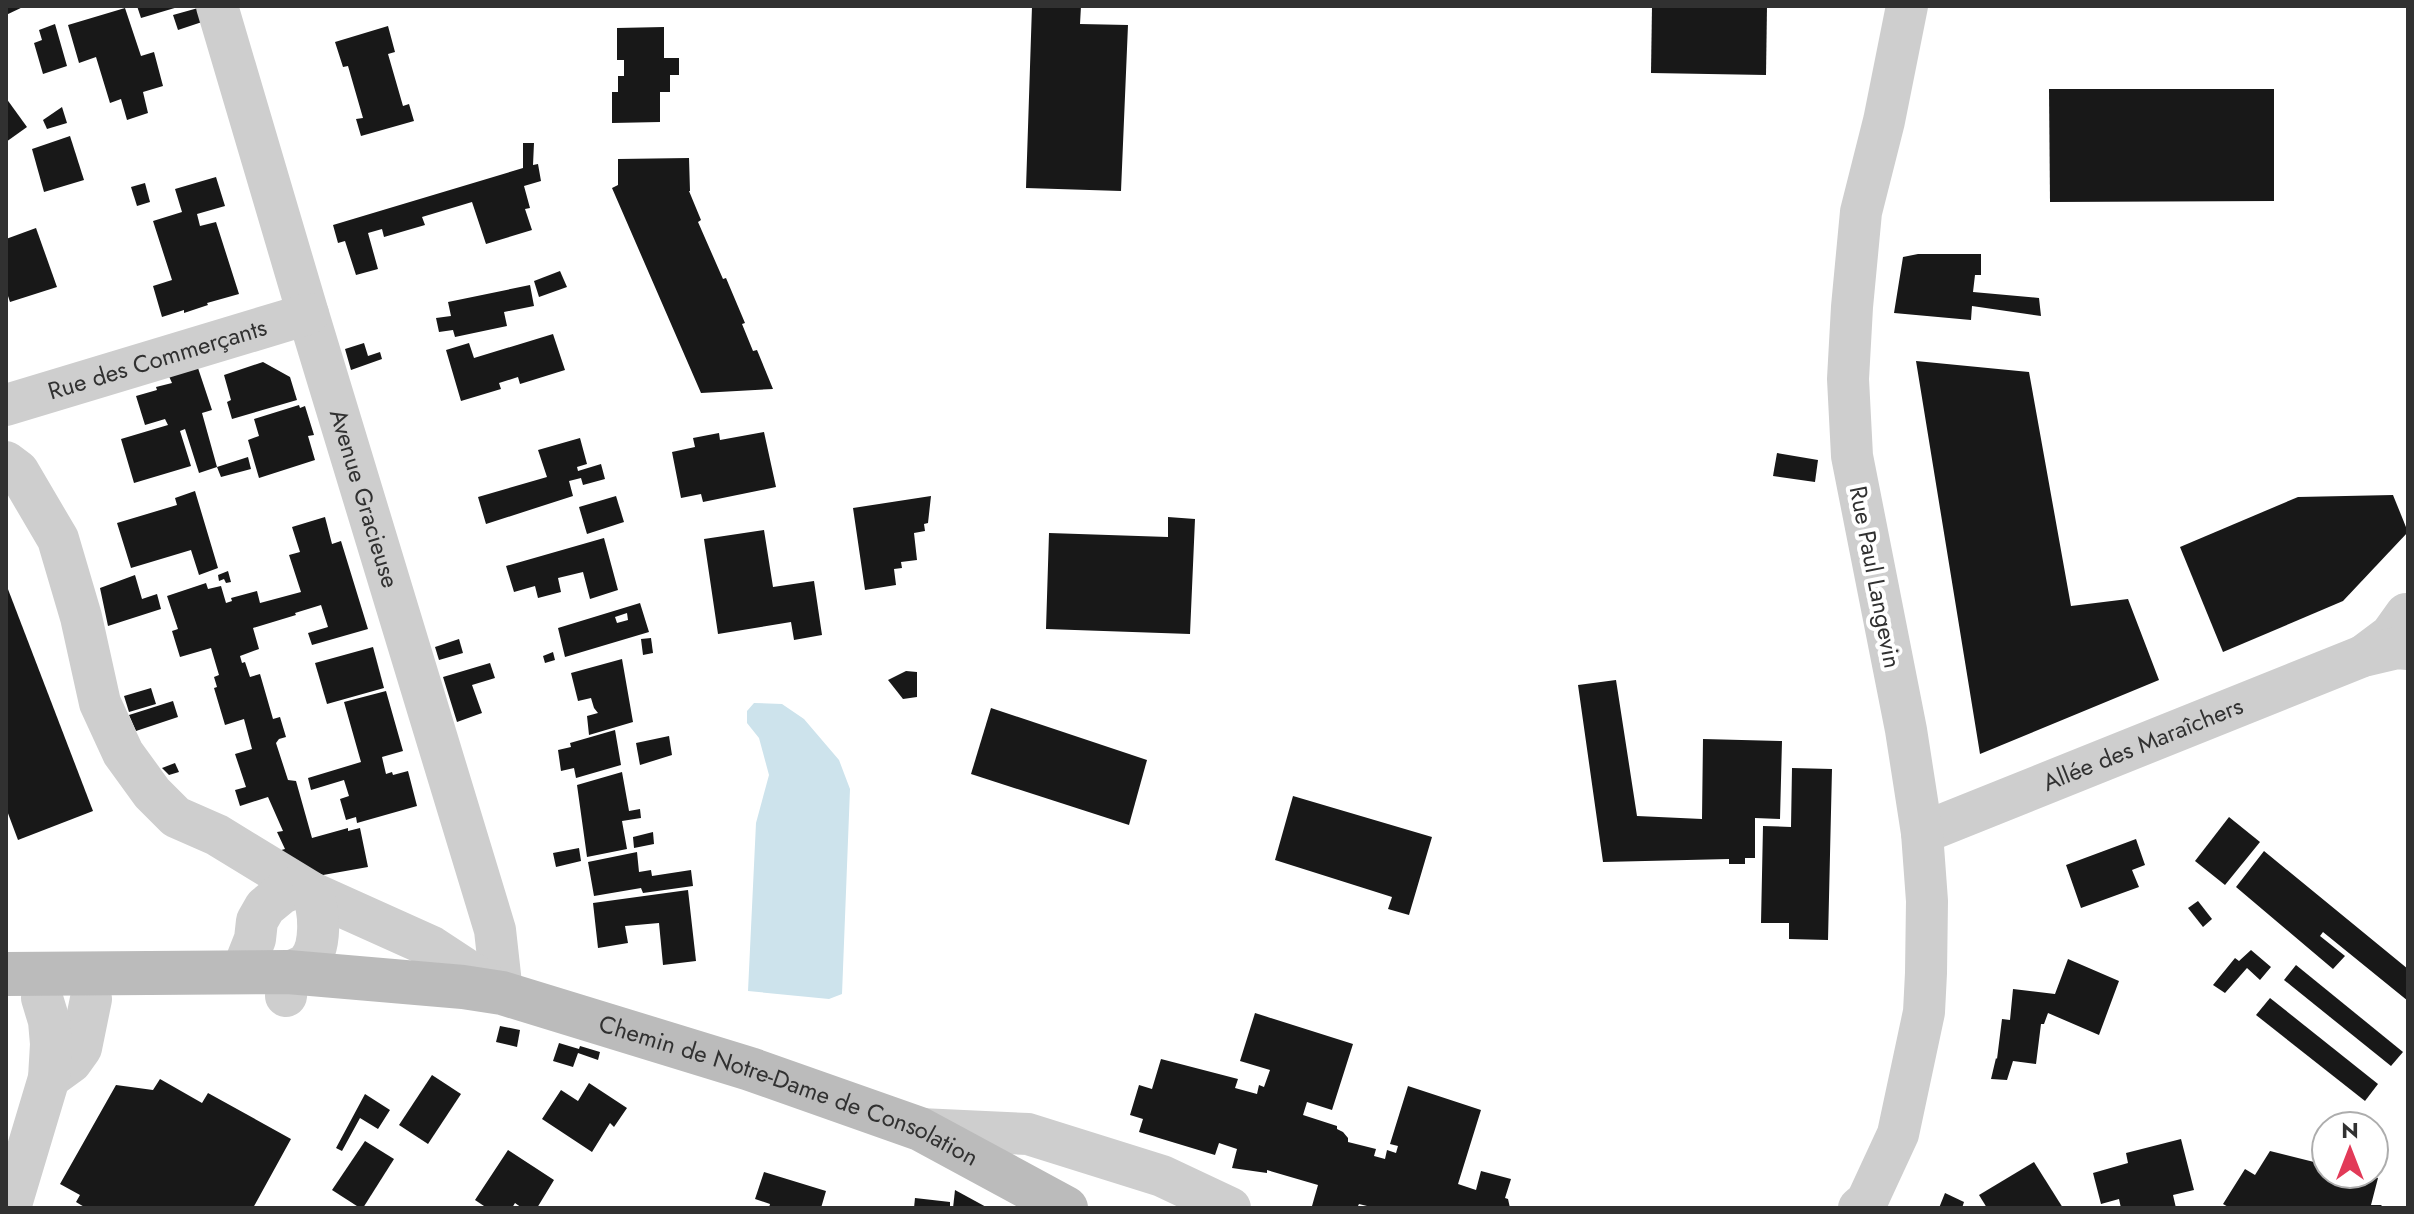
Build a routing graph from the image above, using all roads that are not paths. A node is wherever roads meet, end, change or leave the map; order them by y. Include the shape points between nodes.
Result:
1 (217, 6) edge
2 (1907, 6) edge
3 (308, 314) junction
4 (6, 405) edge
5 (6, 462) edge
6 (2408, 626) edge
7 (1922, 833) junction
8 (217, 835) junction
9 (306, 889) junction
10 (251, 944) junction
11 (6, 974) edge
12 (287, 984) junction
13 (502, 993) junction
14 (24, 996) edge
15 (91, 999) junction
16 (49, 1078) junction
17 (920, 1129) junction
18 (1893, 1148) junction
19 (10, 1208) edge
20 (1066, 1208) edge
21 (1230, 1208) edge
22 (1859, 1208) edge
23 (1883, 1208) edge

1 - 3 street, Avenue Gracieuse
2 - 7 street, Rue Paul Langevin via 1861,212 1848,379 1852,456
3 - 4 street, Rue des Commerçants
3 - 13 street, Avenue Gracieuse via 495,930
5 - 8 street, Chemin de Notre-Dame de Consolation via 18,471 58,539 100,703 123,753 176,817
6 - 7 street, Allée des Maraîchers via 2397,648 2363,656
7 - 18 street, Rue Paul Langevin via 1927,901 1924,1012
8 - 9 street, Chemin de Notre-Dame de Consolation
8 - 10 street via 241,877
9 - 10 street via 282,893 265,907
9 - 12 street via 319,908 318,929 307,963
9 - 13 street, Chemin de Notre-Dame de Consolation via 432,947
10 - 11 street, Chemin de Notre-Dame de Consolation
10 - 12 street, Chemin de Notre-Dame de Consolation
12 - 13 street, Chemin de Notre-Dame de Consolation via 468,1000
12 - 15 street, Chemin de Notre-Dame de Consolation
13 - 17 street, Chemin de Notre-Dame de Consolation via 750,1069
14 - 15 street, Chemin de Notre-Dame de Consolation
14 - 16 street via 49,1021
15 - 16 street via 81,1048
16 - 19 street
17 - 20 street, Chemin de Notre-Dame de Consolation
17 - 21 street via 1028,1134 1162,1176
18 - 22 street, Rue Paul Langevin
18 - 23 street, Rue Paul Langevin

